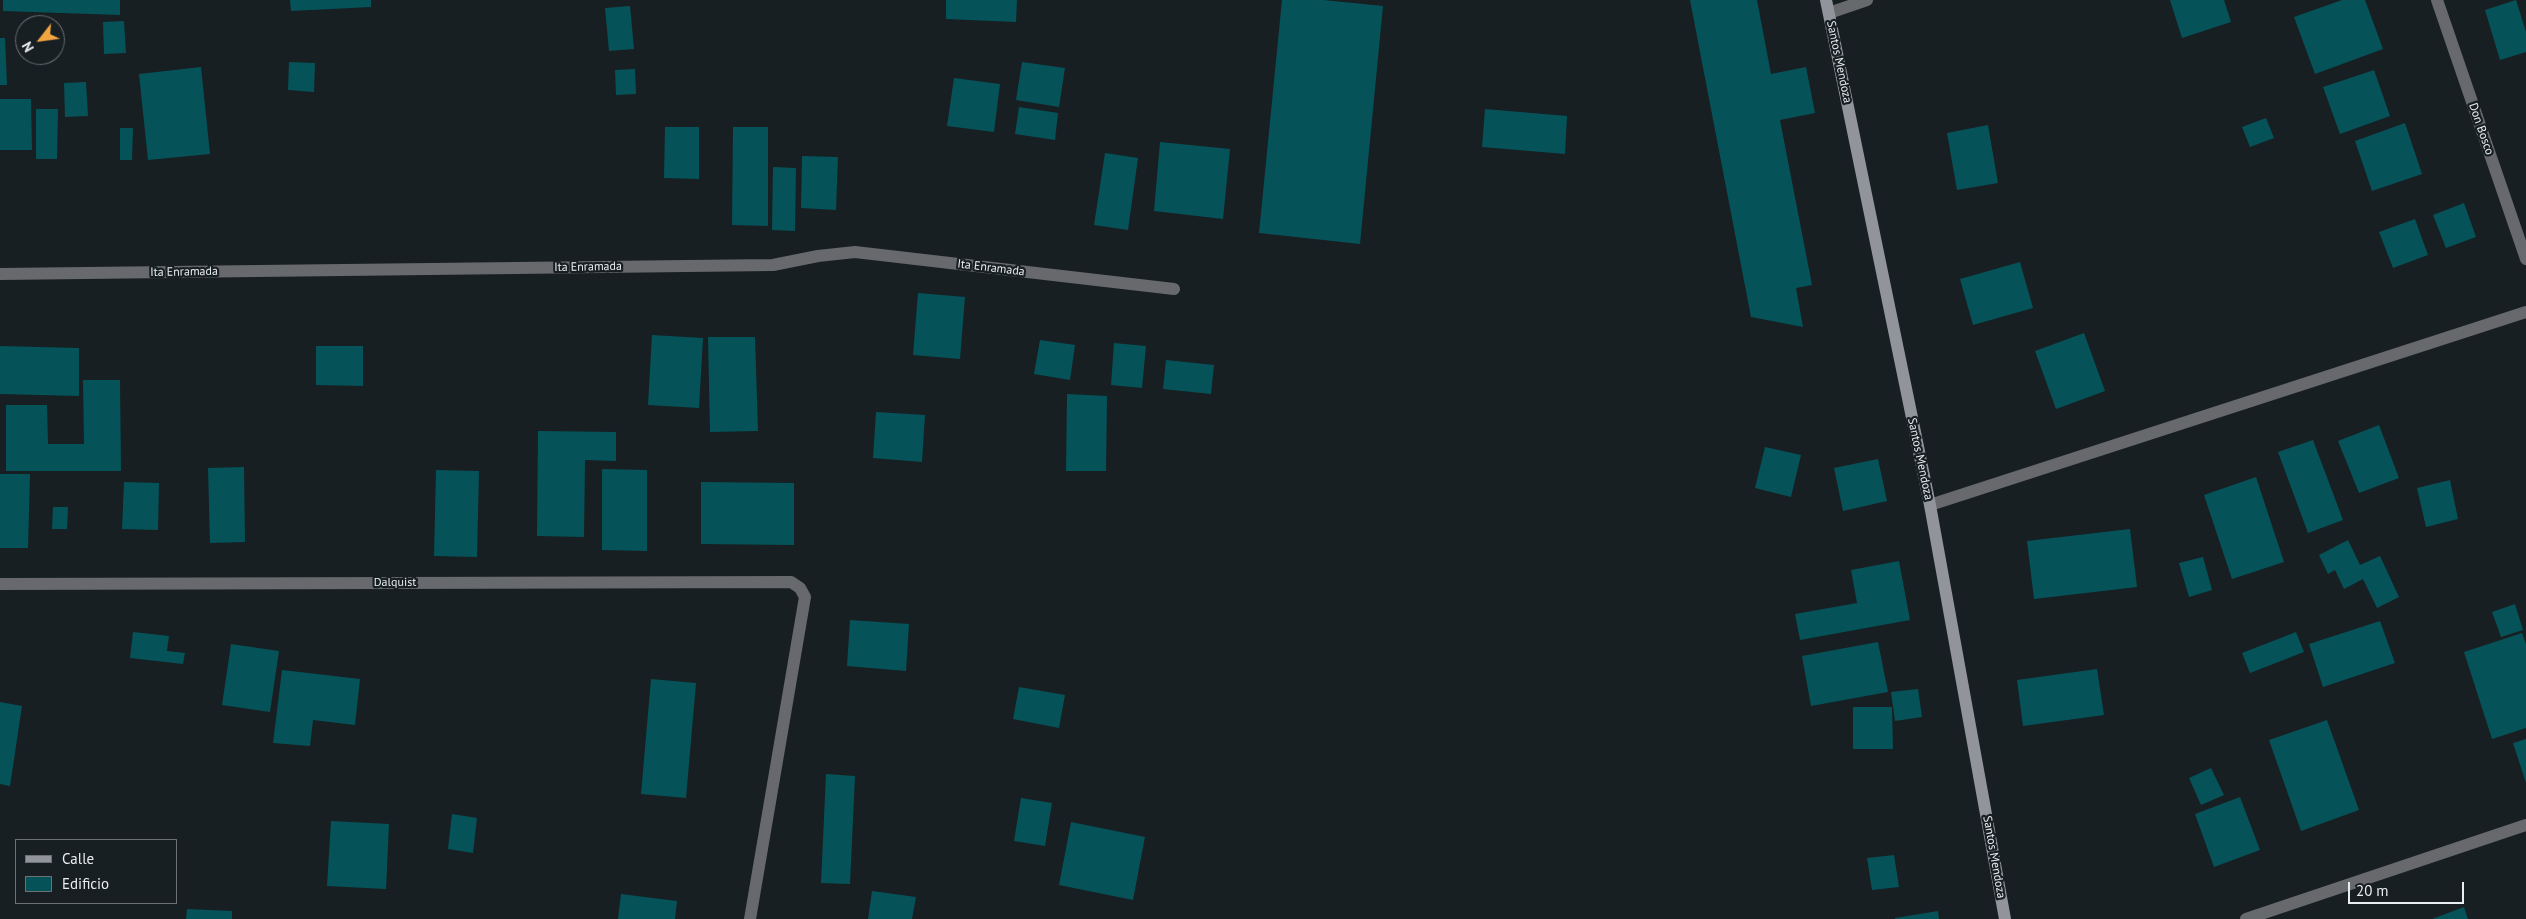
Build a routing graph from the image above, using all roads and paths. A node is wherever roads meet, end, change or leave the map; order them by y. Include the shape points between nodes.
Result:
1 (1826, 0) edge
2 (1867, 0) edge
3 (2437, 0) edge
4 (1829, 13) junction
5 (2526, 259) edge
6 (0, 274) edge
7 (1174, 289) dead end
8 (2526, 312) edge
9 (1930, 505) junction
10 (0, 584) edge
11 (2526, 825) edge
12 (750, 919) edge
13 (2005, 919) edge
14 (2246, 919) edge

1 - 4 street, Santos Mendoza
2 - 4 street
3 - 5 street, Don Bosco
4 - 9 street, Santos Mendoza
6 - 7 street, Ita Enramada via 773,265 855,252
8 - 9 street
9 - 13 street, Santos Mendoza
10 - 12 street, Dalquist via 791,582 806,598
11 - 14 street

